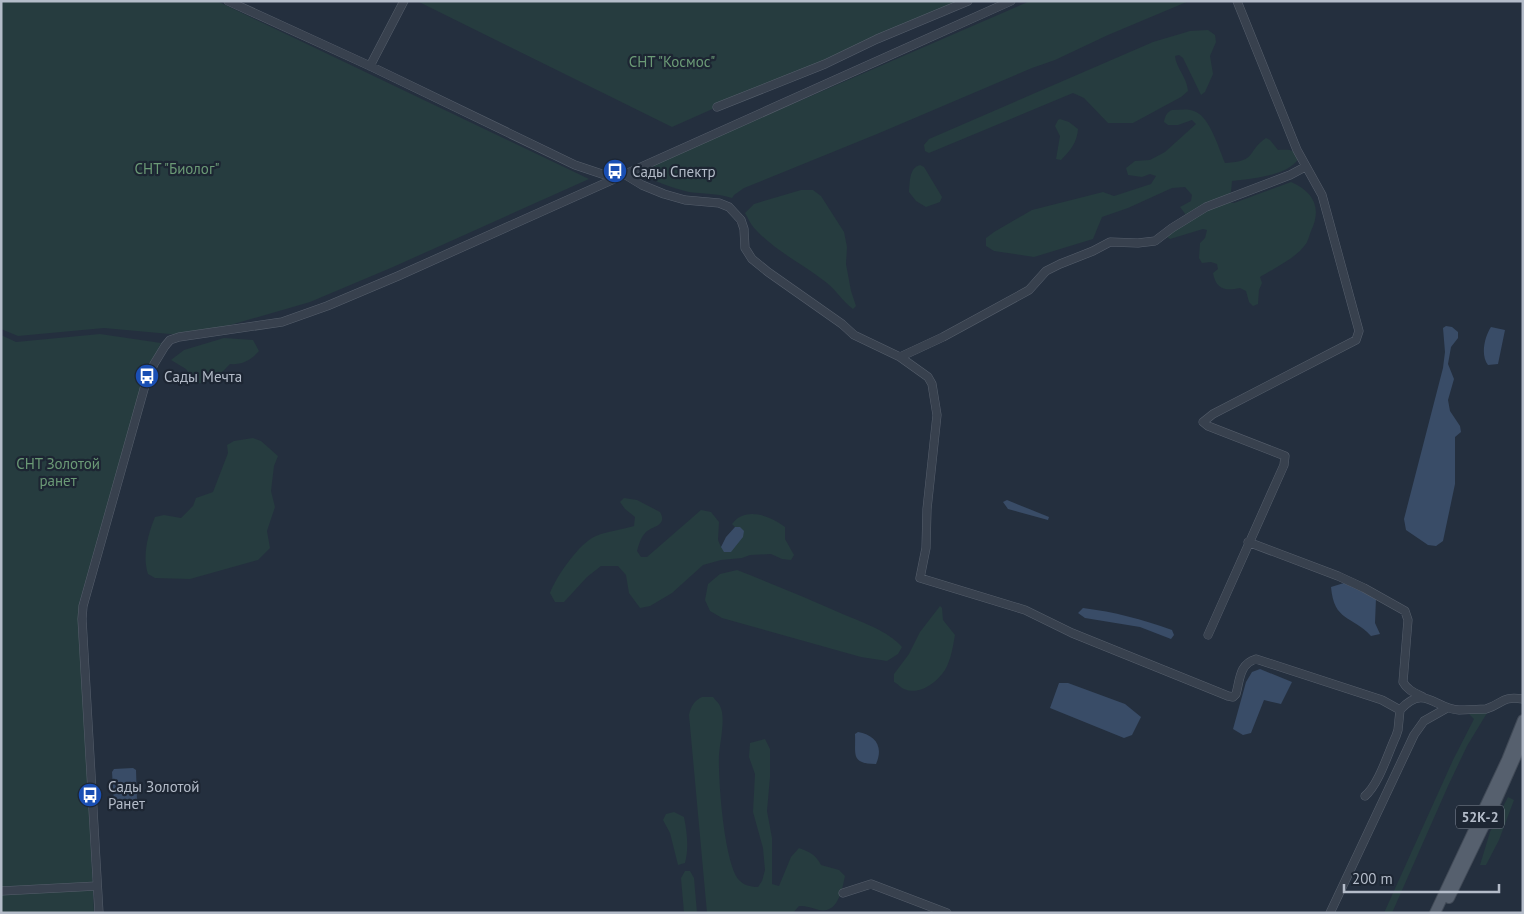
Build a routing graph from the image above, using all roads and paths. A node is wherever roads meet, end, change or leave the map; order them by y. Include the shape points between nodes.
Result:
1 (228, 1) edge
2 (404, 1) edge
3 (968, 1) edge
4 (1011, 1) edge
5 (1237, 1) edge
6 (370, 66) junction
7 (717, 107) dead end
8 (1305, 167) junction
9 (624, 174) junction
10 (614, 178) junction
11 (900, 357) junction
12 (1248, 542) junction
13 (1208, 635) dead end
14 (1424, 697) junction
15 (1523, 699) edge
16 (1447, 708) junction
17 (1400, 710) junction
18 (1523, 720) edge
19 (1523, 740) edge
20 (1366, 796) dead end
21 (97, 886) junction
22 (1, 891) edge
23 (842, 893) dead end
24 (99, 913) edge
25 (947, 913) edge
26 (1330, 913) edge
27 (1435, 913) edge
28 (1442, 913) edge

1 - 6 street
2 - 6 street
3 - 7 street
4 - 9 street
5 - 8 street
6 - 10 street via 575,164
8 - 11 street via 1206,207 1156,241 1110,242 1060,264 1046,271 1029,290
8 - 12 street via 1322,196 1359,335 1356,340 1213,414 1204,422 1284,456 1284,465
9 - 10 street
9 - 11 street via 664,194 729,207 741,220 745,248 752,259 854,335
10 - 21 street via 327,306 282,322 179,337 165,346 154,364 138,407 83,606
11 - 17 street via 928,377 936,400 926,548 920,578 1025,610 1072,633 1228,696 1236,694 1242,671 1248,662 1256,659 1382,700
12 - 13 street
12 - 14 street via 1338,576 1405,611 1408,620 1402,682 1412,692
14 - 16 street
14 - 17 street via 1412,700
15 - 16 street via 1503,699 1485,709
16 - 26 street via 1424,721 1414,735
17 - 20 street via 1396,736
18 - 27 main road, 52К-2
19 - 28 main road, 52К-2
21 - 22 street
21 - 24 street
23 - 25 street via 871,884

